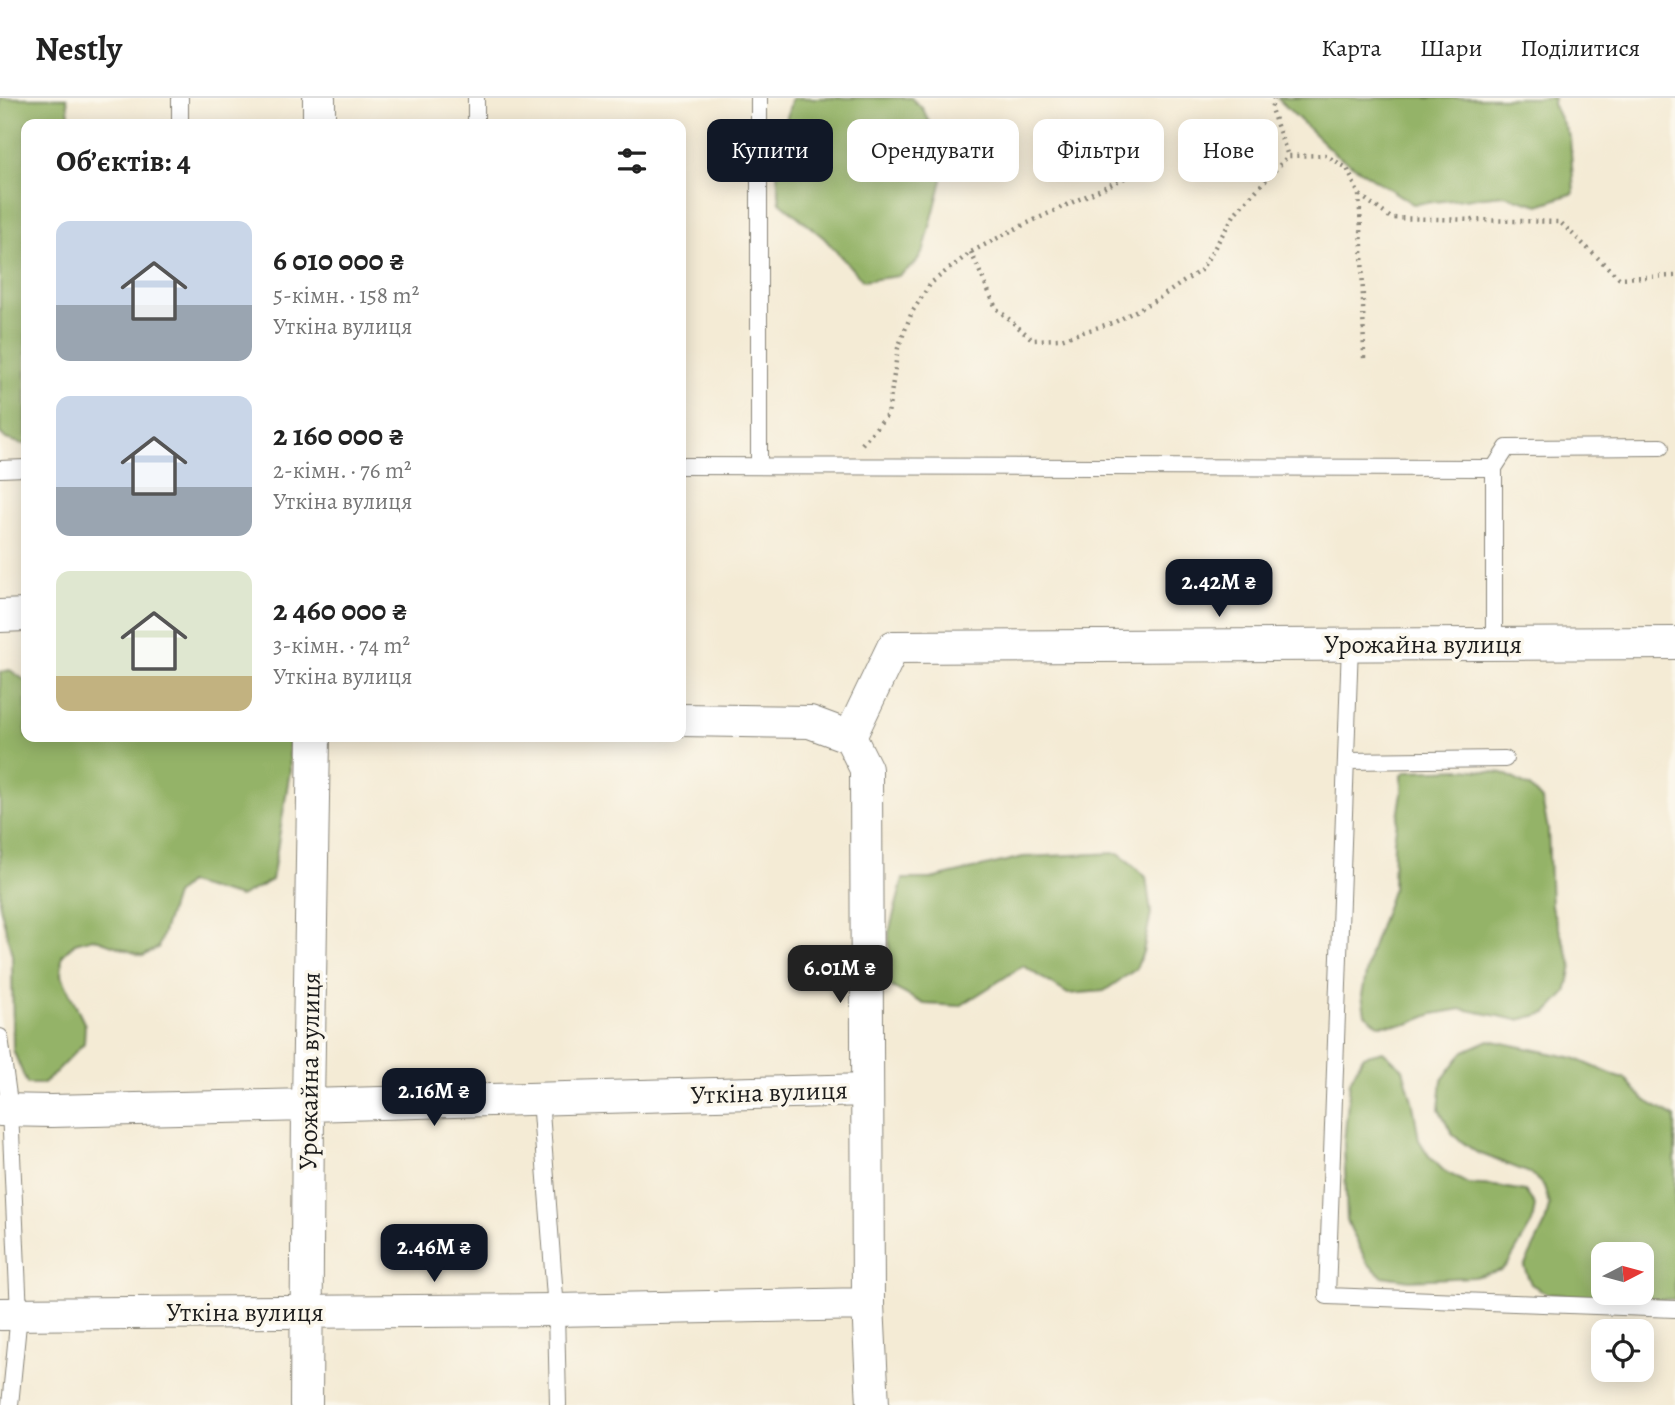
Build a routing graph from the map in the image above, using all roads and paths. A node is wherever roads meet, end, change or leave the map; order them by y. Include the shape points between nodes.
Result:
1 (180, 98) edge
2 (319, 98) edge
3 (476, 98) edge
4 (759, 98) edge
5 (1274, 98) edge
6 (180, 119) edge
7 (319, 119) edge
8 (476, 119) edge
9 (1287, 156) junction
10 (1116, 182) edge
11 (1359, 195) junction
12 (971, 252) junction
13 (1675, 276) edge
14 (1364, 360) dead end
15 (1661, 447) dead end
16 (686, 466) edge
17 (759, 466) junction
18 (843, 466) junction
19 (21, 468) edge
20 (1494, 468) junction
21 (0, 469) edge
22 (21, 615) edge
23 (0, 616) edge
24 (1675, 643) edge
25 (1350, 644) junction
26 (1494, 644) junction
27 (686, 720) edge
28 (850, 737) junction
29 (314, 742) edge
30 (1506, 759) dead end
31 (1346, 761) junction
32 (0, 1037) edge
33 (867, 1090) junction
34 (540, 1098) junction
35 (308, 1105) junction
36 (5, 1110) edge
37 (869, 1304) junction
38 (1675, 1309) edge
39 (556, 1310) junction
40 (307, 1311) junction
41 (10, 1314) edge
42 (10, 1405) edge
43 (306, 1405) edge
44 (558, 1405) edge
45 (873, 1405) edge

1 - 6 lane
2 - 7 street
3 - 8 lane
4 - 17 lane
5 - 9 path via 1271,109
9 - 11 path via 1325,155 1347,168
9 - 12 path via 1236,212 1201,270 1115,322 1061,339 1033,340 996,308
10 - 12 path
11 - 13 path via 1391,218 1560,222 1619,278
11 - 14 path
12 - 18 path via 932,283 912,312 898,348 888,414
15 - 20 lane via 1507,448
16 - 17 lane
17 - 18 lane
18 - 20 lane
19 - 21 lane
20 - 26 lane
22 - 23 street
24 - 26 street, Урожайна вулиця
25 - 26 street, Урожайна вулиця
25 - 28 street, Урожайна вулиця via 893,647
25 - 31 lane
27 - 28 street via 810,722
28 - 33 street via 866,769
29 - 35 street, Урожайна вулиця
30 - 31 lane
31 - 38 lane via 1327,1296
32 - 36 lane
33 - 34 street, Уткiна вулиця
33 - 37 street
34 - 35 street, Уткiна вулиця
34 - 39 lane
35 - 36 street, Уткiна вулиця
35 - 40 street, Урожайна вулиця
36 - 41 lane
37 - 39 street, Уткiна вулиця
37 - 45 street
39 - 40 street, Уткiна вулиця
39 - 44 lane
40 - 41 street, Уткiна вулиця
40 - 43 street, Урожайна вулиця
41 - 42 lane

